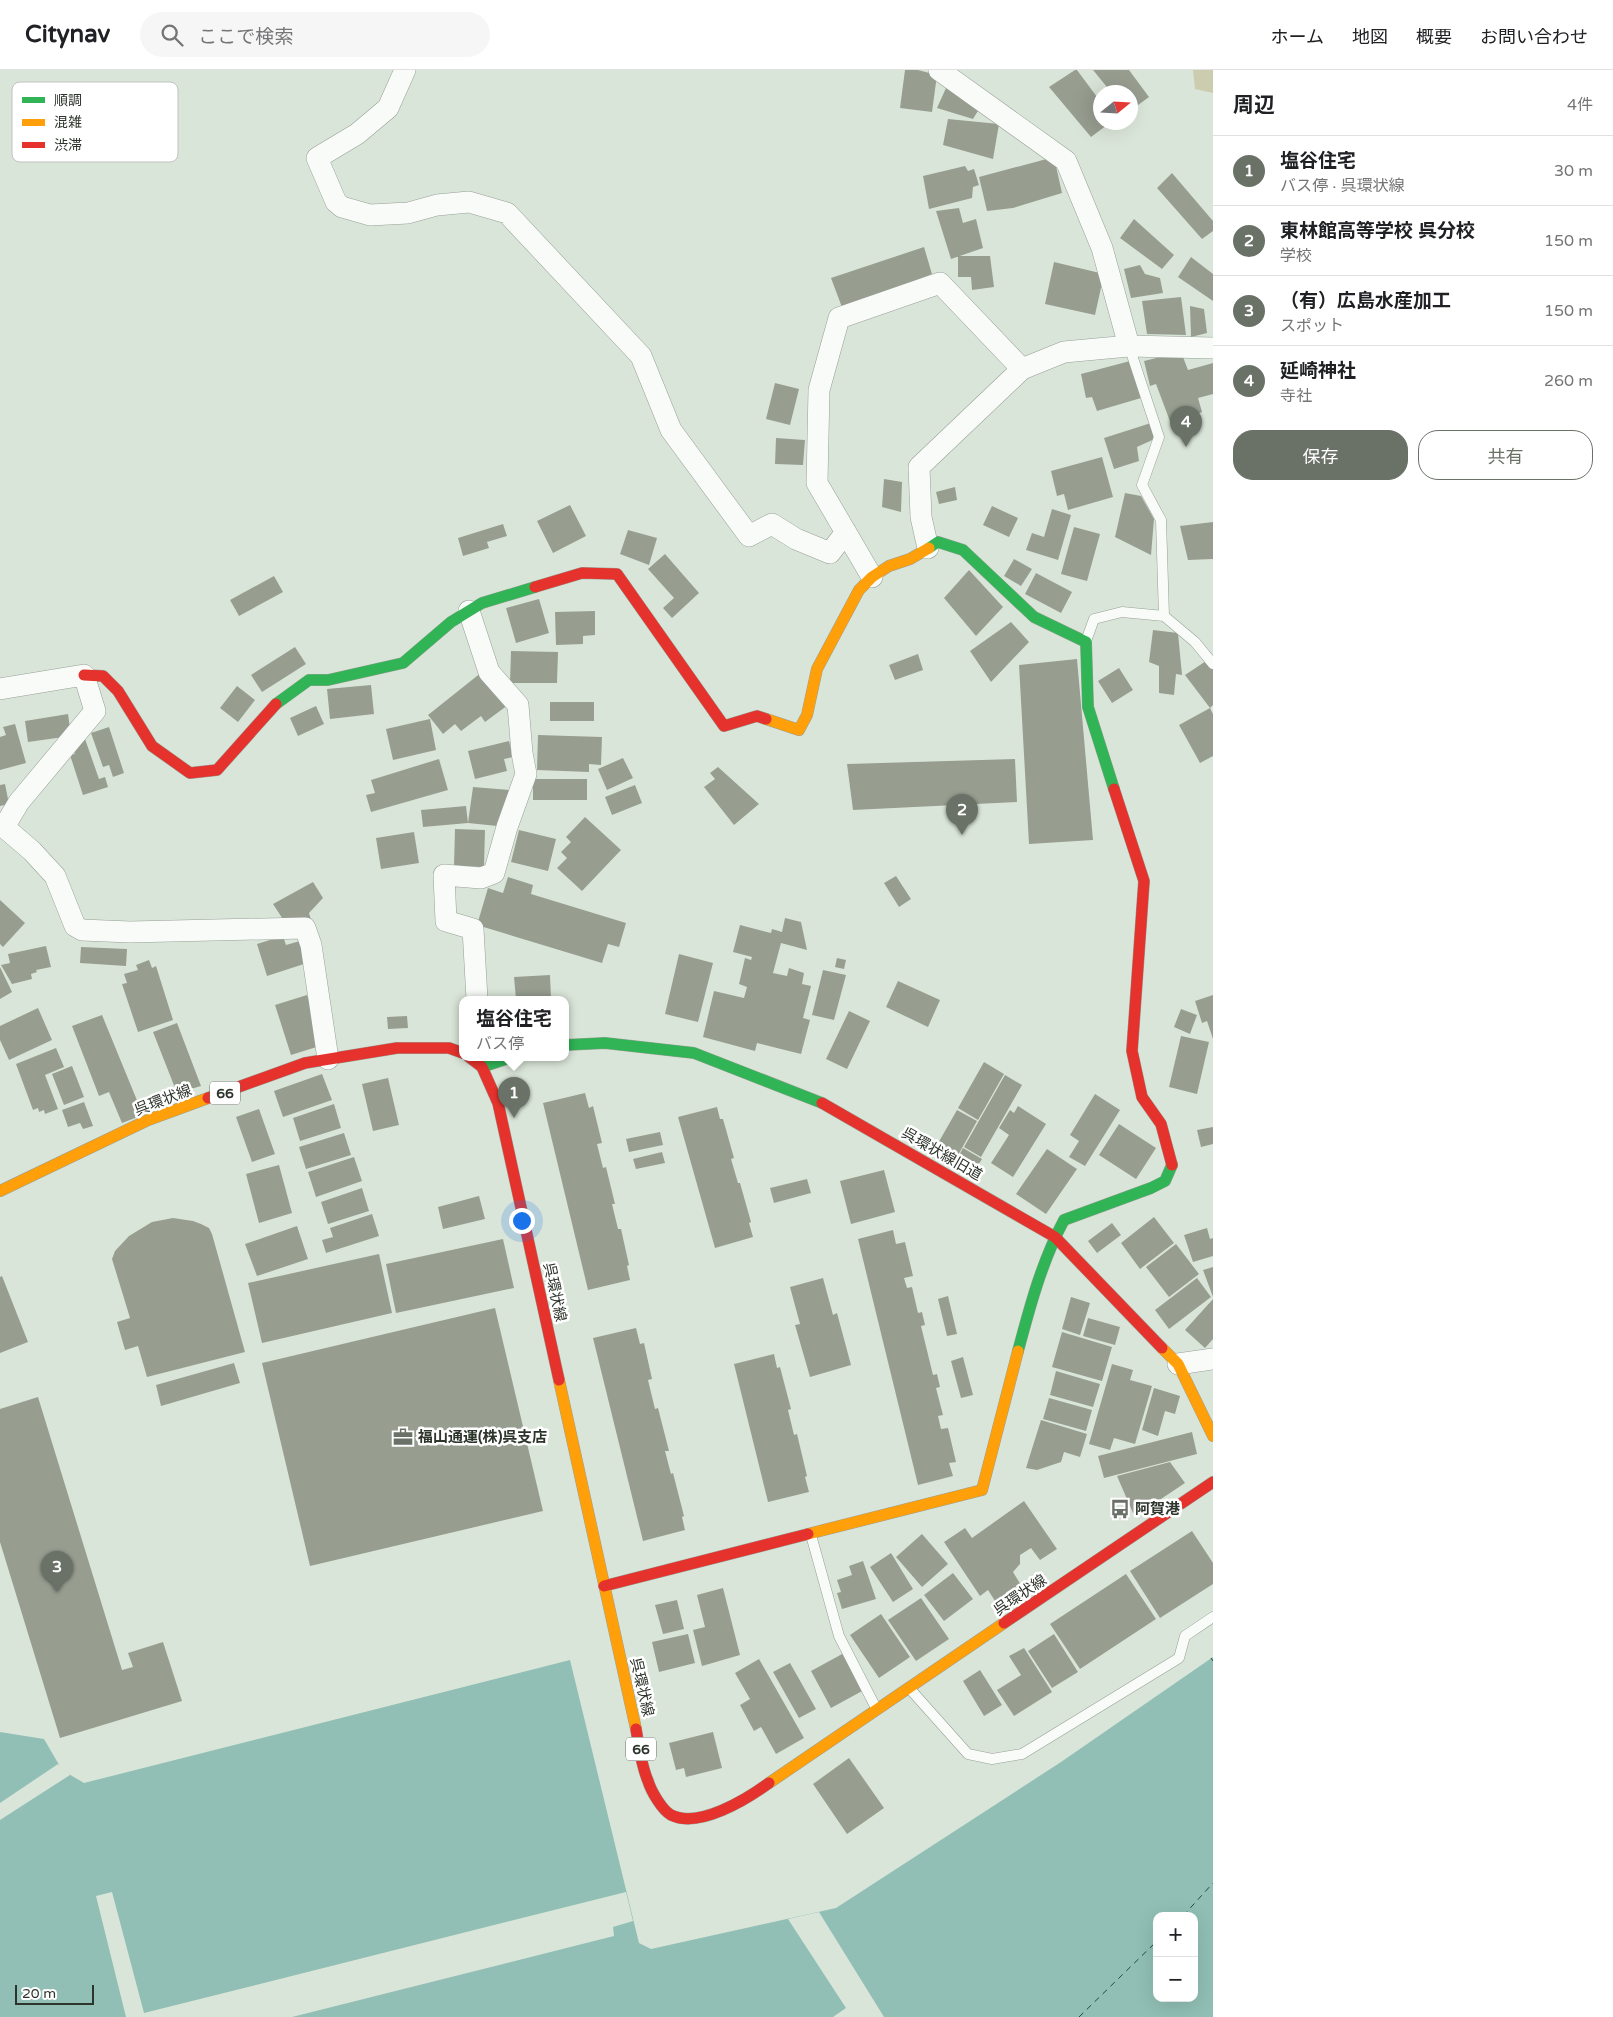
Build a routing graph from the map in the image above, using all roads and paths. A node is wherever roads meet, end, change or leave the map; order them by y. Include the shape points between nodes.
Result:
1 (405, 70) edge
2 (939, 70) edge
3 (1129, 346) junction
4 (1213, 348) edge
5 (1022, 369) junction
6 (846, 532) junction
7 (928, 548) junction
8 (872, 577) junction
9 (469, 611) junction
10 (1164, 616) junction
11 (1086, 642) junction
12 (1213, 664) edge
13 (84, 675) junction
14 (0, 689) edge
15 (2, 826) edge
16 (477, 996) edge
17 (569, 1045) edge
18 (459, 1052) edge
19 (328, 1059) junction
20 (477, 1061) edge
21 (0, 1191) edge
22 (1055, 1237) junction
23 (1213, 1360) edge
24 (1178, 1364) junction
25 (1213, 1436) edge
26 (1213, 1482) edge
27 (811, 1534) junction
28 (604, 1586) junction
29 (1213, 1616) edge
30 (909, 1688) junction
31 (876, 1709) junction

1 - 6 street via 388,108 357,134 317,158 336,202 342,207 370,215 408,213 437,205 469,202 507,214 642,356 671,430 749,536 772,524 796,539 830,553
2 - 3 street via 1066,161 1102,248
3 - 4 street
3 - 5 street via 1064,352
3 - 10 lane via 1159,437 1142,485 1161,520
5 - 6 street via 940,283 839,318 819,390 817,483
5 - 7 street via 919,467 921,516
6 - 8 street
7 - 8 street
7 - 11 street via 938,542 962,550 1034,617
8 - 9 street via 859,590 817,669 807,715 799,730 757,716 724,726 617,574 582,573 482,603
9 - 13 street via 403,663 328,680 309,680 278,702 217,770 190,772 152,746 118,691 102,676
9 - 16 street via 489,672 518,705 526,774 494,873 481,878 444,875 446,921 473,929
10 - 11 lane via 1122,612 1094,619
10 - 12 lane via 1195,642
11 - 22 street via 1088,707 1144,881 1132,1051 1142,1097 1160,1124 1172,1166 1164,1181 1151,1188 1064,1220
13 - 14 street
13 - 15 street via 95,711
15 - 19 street via 55,876 75,926 82,930 305,928 311,945
17 - 22 street, 呉環状線旧道 via 605,1043 694,1053 821,1102
18 - 19 street, 呉環状線 / 66 via 449,1048 397,1048
19 - 21 street, 呉環状線 / 66 via 305,1063 148,1120
20 - 28 street, 呉環状線 / 66 via 498,1103
22 - 24 street, 呉環状線旧道
22 - 27 street via 1033,1296 982,1490
23 - 24 street
24 - 25 street, 呉環状線旧道
26 - 30 street, 呉環状線 / 66
27 - 28 street
27 - 31 lane via 839,1636
28 - 31 street, 呉環状線 / 66 via 648,1780 656,1798 671,1815 692,1819 726,1810
29 - 30 lane via 1184,1636 1179,1658 1022,1754 992,1759 968,1754
30 - 31 street, 呉環状線 / 66

